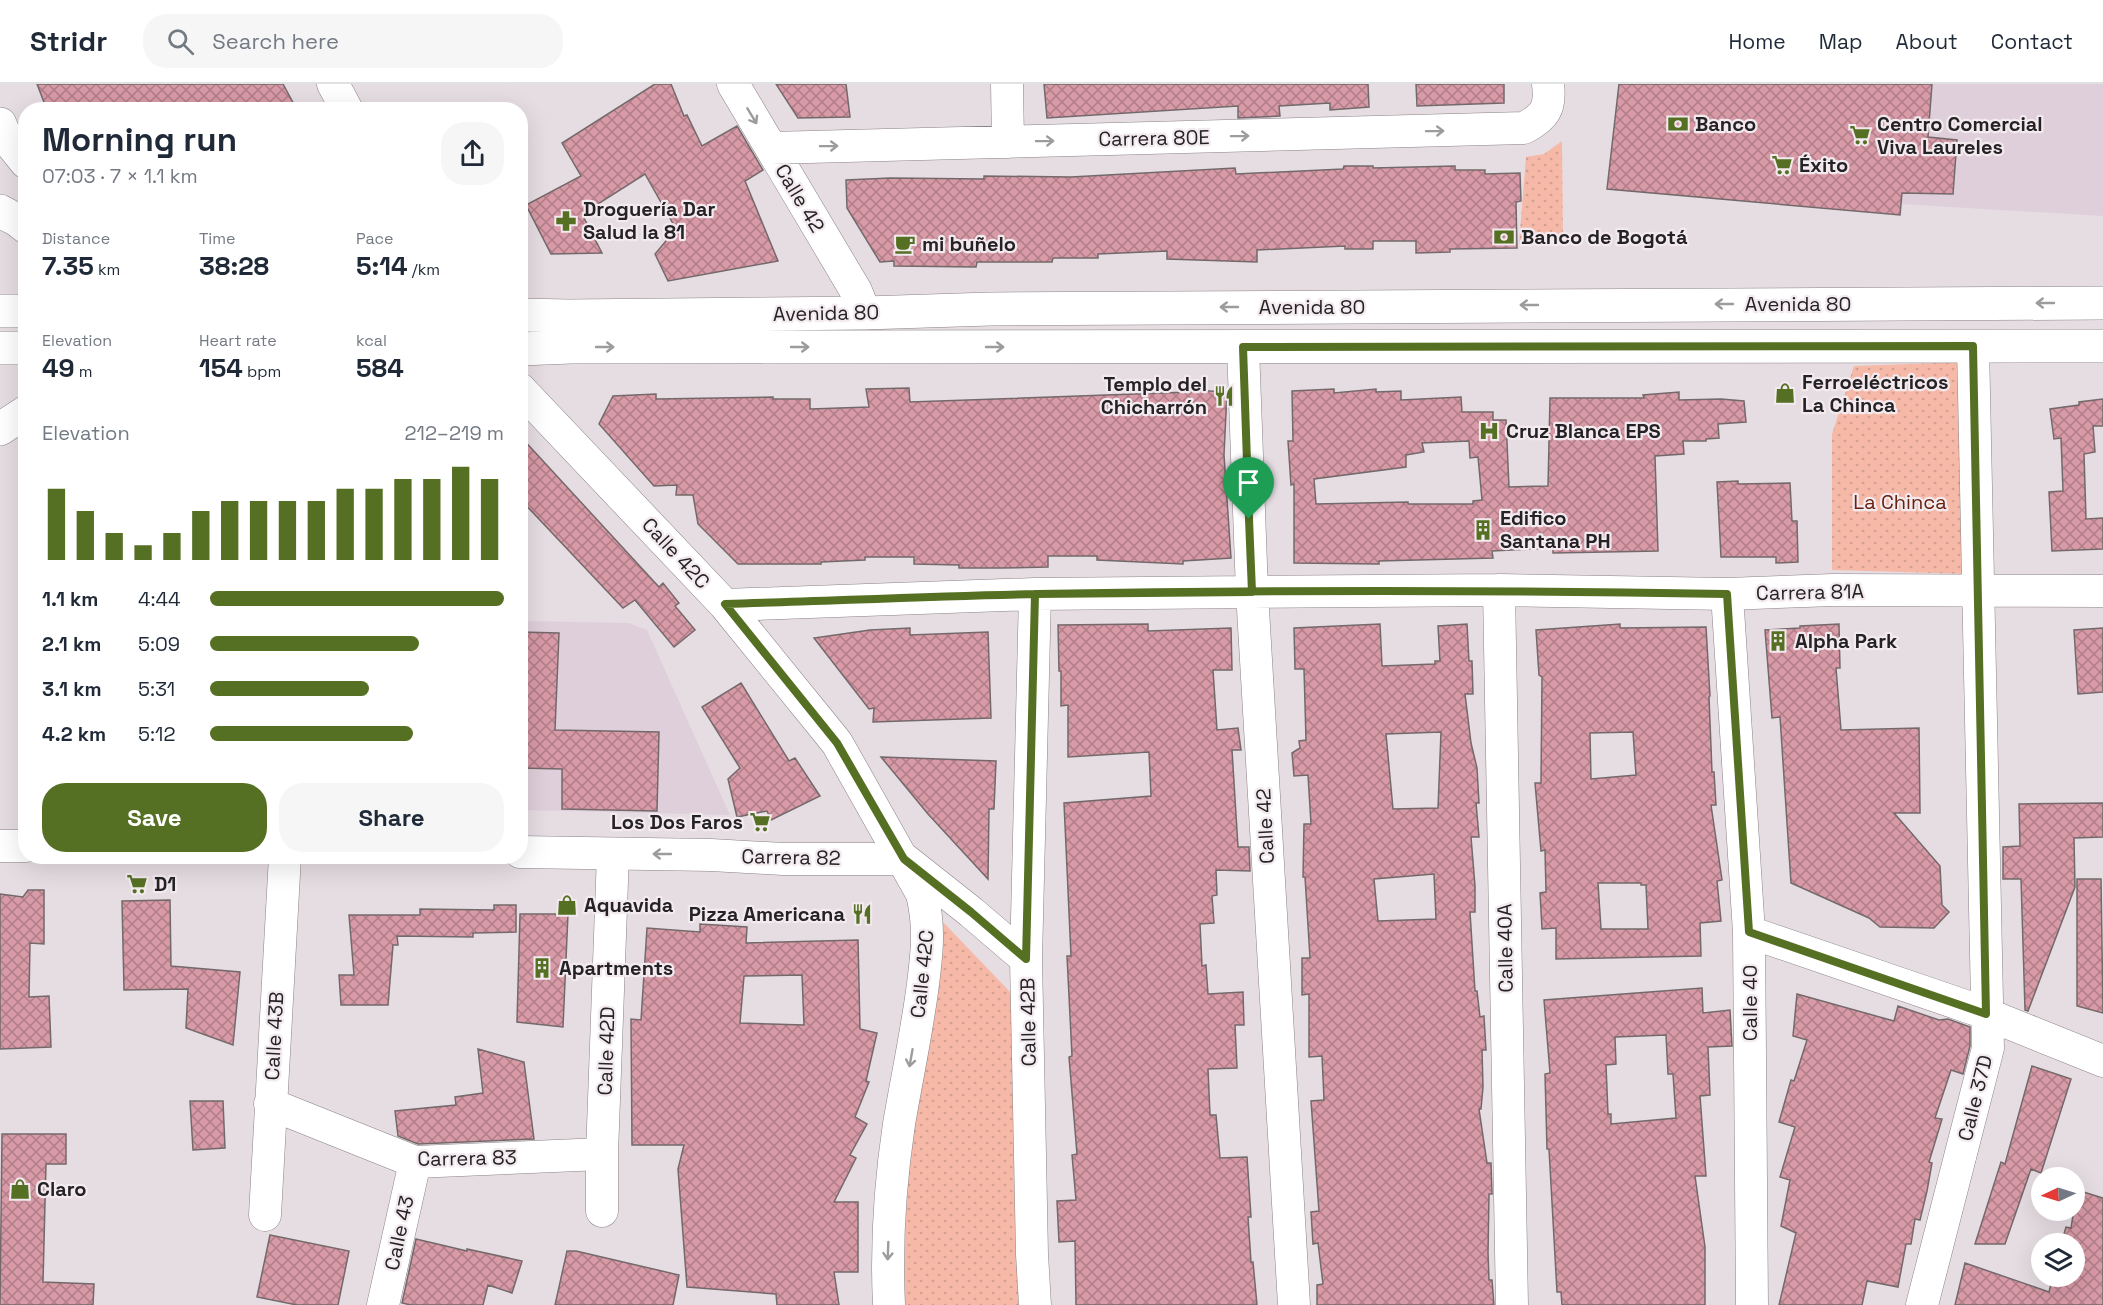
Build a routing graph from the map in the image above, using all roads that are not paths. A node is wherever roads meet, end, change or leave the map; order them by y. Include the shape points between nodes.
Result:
1 (333, 84) edge
2 (733, 84) edge
3 (1007, 84) edge
4 (1548, 84) edge
5 (343, 102) edge
6 (0, 124) edge
7 (1008, 142) junction
8 (771, 148) junction
9 (18, 152) edge
10 (0, 211) edge
11 (18, 221) edge
12 (2103, 303) edge
13 (0, 311) edge
14 (18, 311) edge
15 (865, 313) junction
16 (528, 315) edge
17 (1973, 346) junction
18 (2103, 346) edge
19 (1243, 347) junction
20 (0, 348) edge
21 (18, 348) edge
22 (529, 353) edge
23 (528, 397) edge
24 (1499, 590) junction
25 (1979, 590) junction
26 (2103, 591) edge
27 (1252, 592) junction
28 (1035, 594) junction
29 (1727, 594) junction
30 (725, 604) junction
31 (0, 846) edge
32 (18, 846) edge
33 (528, 852) edge
34 (613, 854) junction
35 (904, 859) junction
36 (285, 864) edge
37 (1749, 932) junction
38 (1026, 959) junction
39 (1986, 1014) junction
40 (2103, 1061) edge
41 (270, 1104) junction
42 (602, 1154) junction
43 (415, 1162) junction
44 (602, 1211) dead end
45 (265, 1215) dead end
46 (383, 1305) edge
47 (889, 1305) edge
48 (1035, 1305) edge
49 (1294, 1305) edge
50 (1512, 1305) edge
51 (1752, 1305) edge
52 (1922, 1305) edge

1 - 5 street
2 -> 8 street, Calle 42
3 - 7 street
7 -> 4 street, Carrera 80E via 1524,128 1543,114 1550,100
6 - 9 main road
8 -> 7 street, Carrera 80E
8 - 15 street, Calle 42 via 856,291
10 - 11 main road
12 -> 15 main road, Avenida 80
13 - 14 main road
15 - 16 main road, Avenida 80
17 - 18 main road, Avenida 80
17 - 19 main road, Avenida 80
17 - 25 street, Calle 37D
22 -> 19 main road, Avenida 80
19 - 27 street, Calle 42
20 - 21 main road
23 - 30 street, Calle 42C
24 - 27 street, Carrera 81A
24 - 29 street, Carrera 81A
24 - 50 street, Calle 40A
25 - 26 street, Carrera 81A
25 - 29 street, Carrera 81A
25 - 39 street, Calle 37D
27 - 28 street, Carrera 81A
27 - 49 street, Calle 42
28 - 30 street, Carrera 81A
28 - 38 street, Calle 42B
29 - 37 street, Calle 40
30 - 35 street, Calle 42C via 837,743
31 - 32 street
33 - 34 street, Carrera 82
35 -> 34 street, Carrera 82
34 - 42 street, Calle 42D
35 - 38 street
35 -> 47 street, Calle 42C via 922,894 928,936 893,1169
36 - 41 street, Calle 43B
37 - 39 street
37 - 51 street, Calle 40
38 - 48 street, Calle 42B
39 - 40 street
39 - 52 street, Calle 37D via 1988,1048
41 - 43 street, Carrera 83
41 - 45 street, Calle 43B
42 - 43 street, Carrera 83
42 - 44 street, Calle 42D
43 - 46 street, Calle 43

